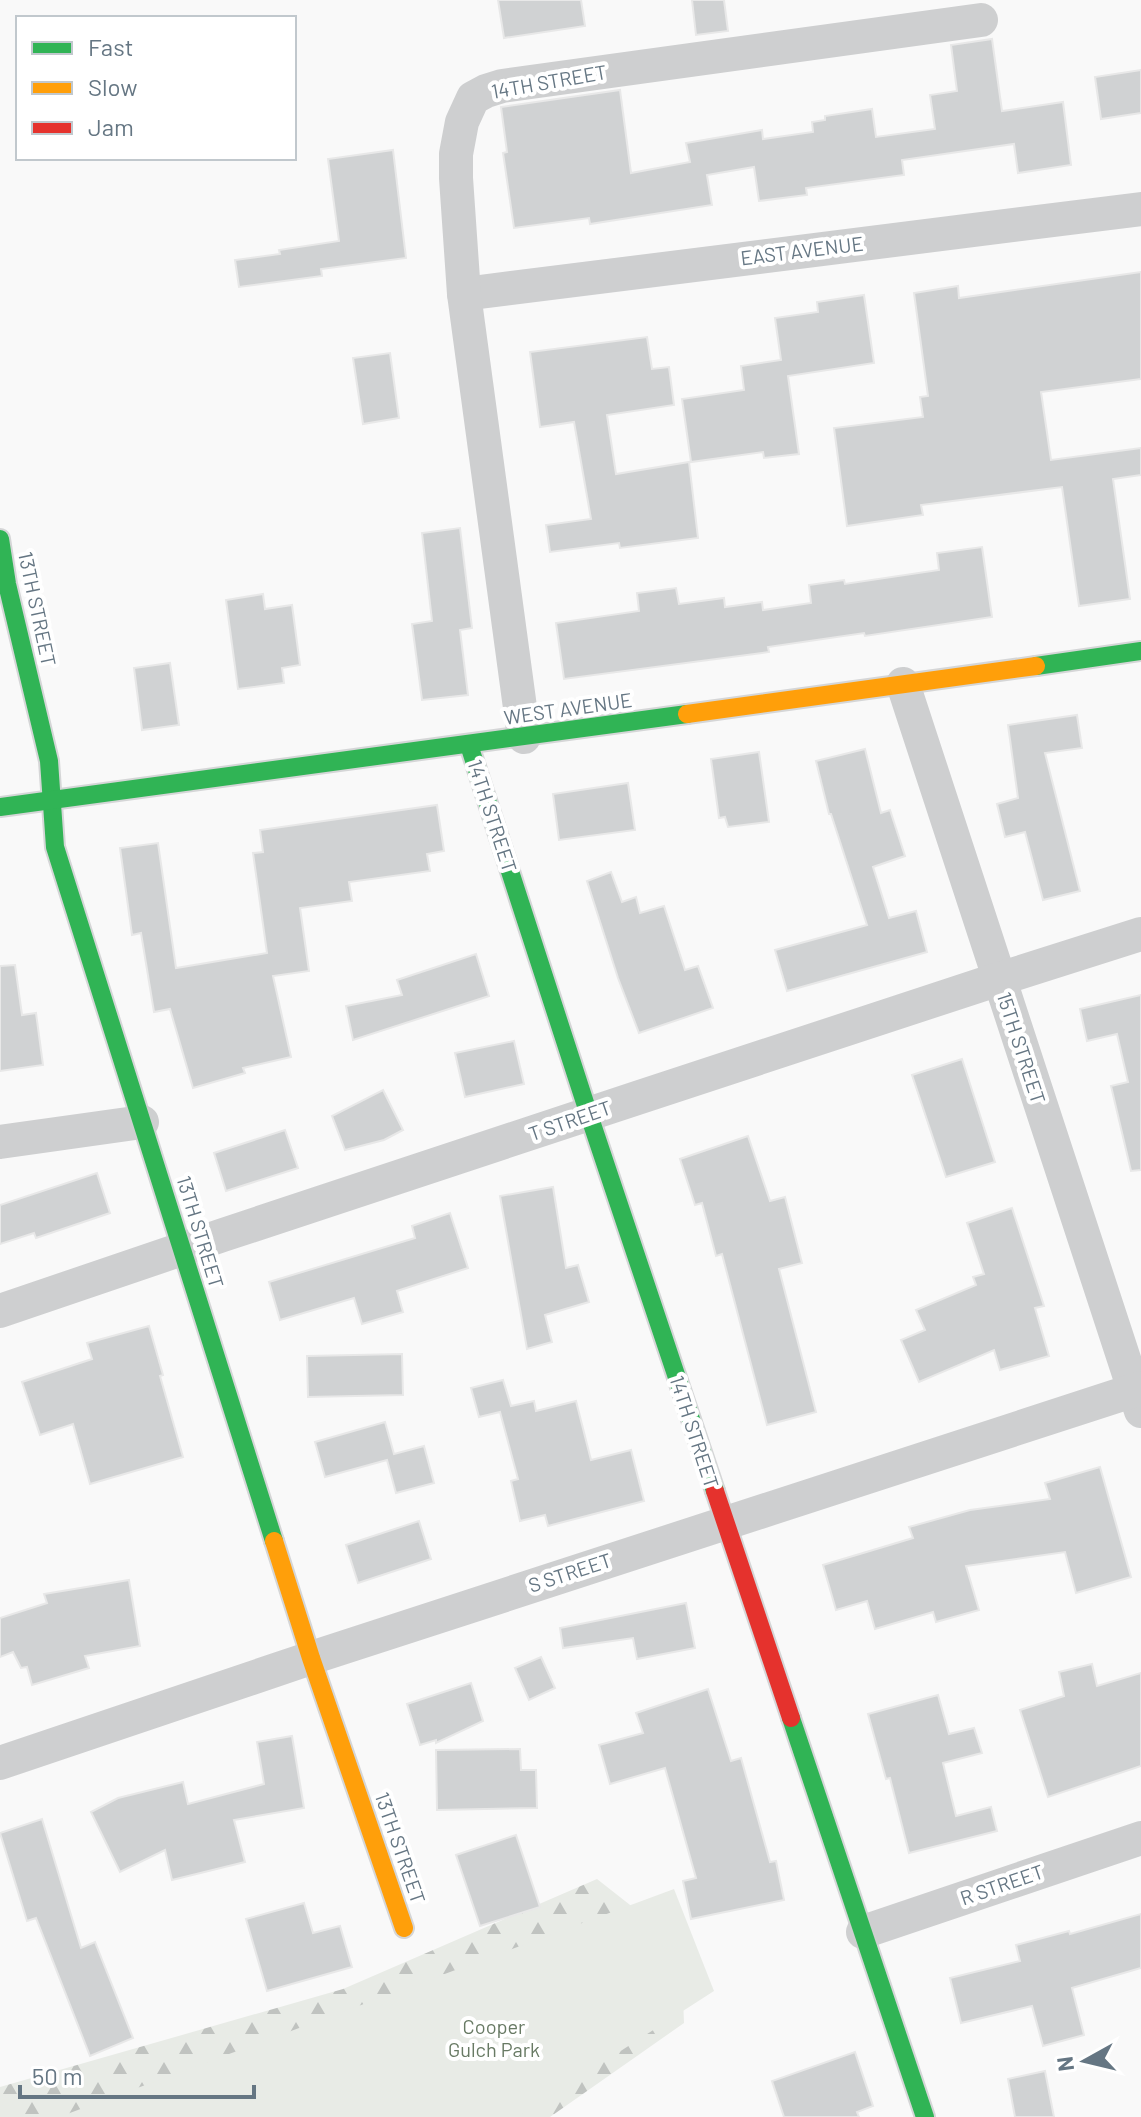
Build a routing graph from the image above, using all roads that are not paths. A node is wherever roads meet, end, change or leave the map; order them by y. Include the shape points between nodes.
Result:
1 (981, 20) dead end
2 (1141, 209) edge
3 (464, 294) junction
4 (0, 539) edge
5 (1141, 651) edge
6 (903, 684) junction
7 (524, 737) junction
8 (469, 745) junction
9 (51, 800) junction
10 (0, 807) edge
11 (1141, 934) edge
12 (999, 979) junction
13 (589, 1115) junction
14 (142, 1122) junction
15 (0, 1142) edge
16 (182, 1250) junction
17 (0, 1311) edge
18 (1139, 1396) edge
19 (725, 1523) junction
20 (311, 1658) junction
21 (0, 1763) edge
22 (1141, 1838) edge
23 (404, 1928) dead end
24 (863, 1932) junction
25 (925, 2117) edge

1 - 3 street, 14TH STREET via 486,91 473,98 456,154
2 - 3 street, EAST AVENUE
3 - 7 street, 14TH STREET
4 - 9 street, 13TH STREET via 49,761
5 - 6 street, WEST AVENUE
6 - 7 street, WEST AVENUE
6 - 12 street, 15TH STREET
7 - 8 street, WEST AVENUE
8 - 9 street, WEST AVENUE
8 - 13 street, 14TH STREET
9 - 10 street, WEST AVENUE
9 - 14 street, 13TH STREET via 55,847
11 - 12 street, T STREET
12 - 13 street, T STREET
12 - 18 street, 15TH STREET
13 - 16 street, T STREET
13 - 19 street, 14TH STREET
14 - 15 street
14 - 16 street, 13TH STREET
16 - 17 street, T STREET
16 - 20 street, 13TH STREET
18 - 19 street, S STREET
19 - 20 street, S STREET
19 - 24 street, 14TH STREET
20 - 21 street, S STREET
20 - 23 street, 13TH STREET
22 - 24 street, R STREET
24 - 25 street, 14TH STREET

